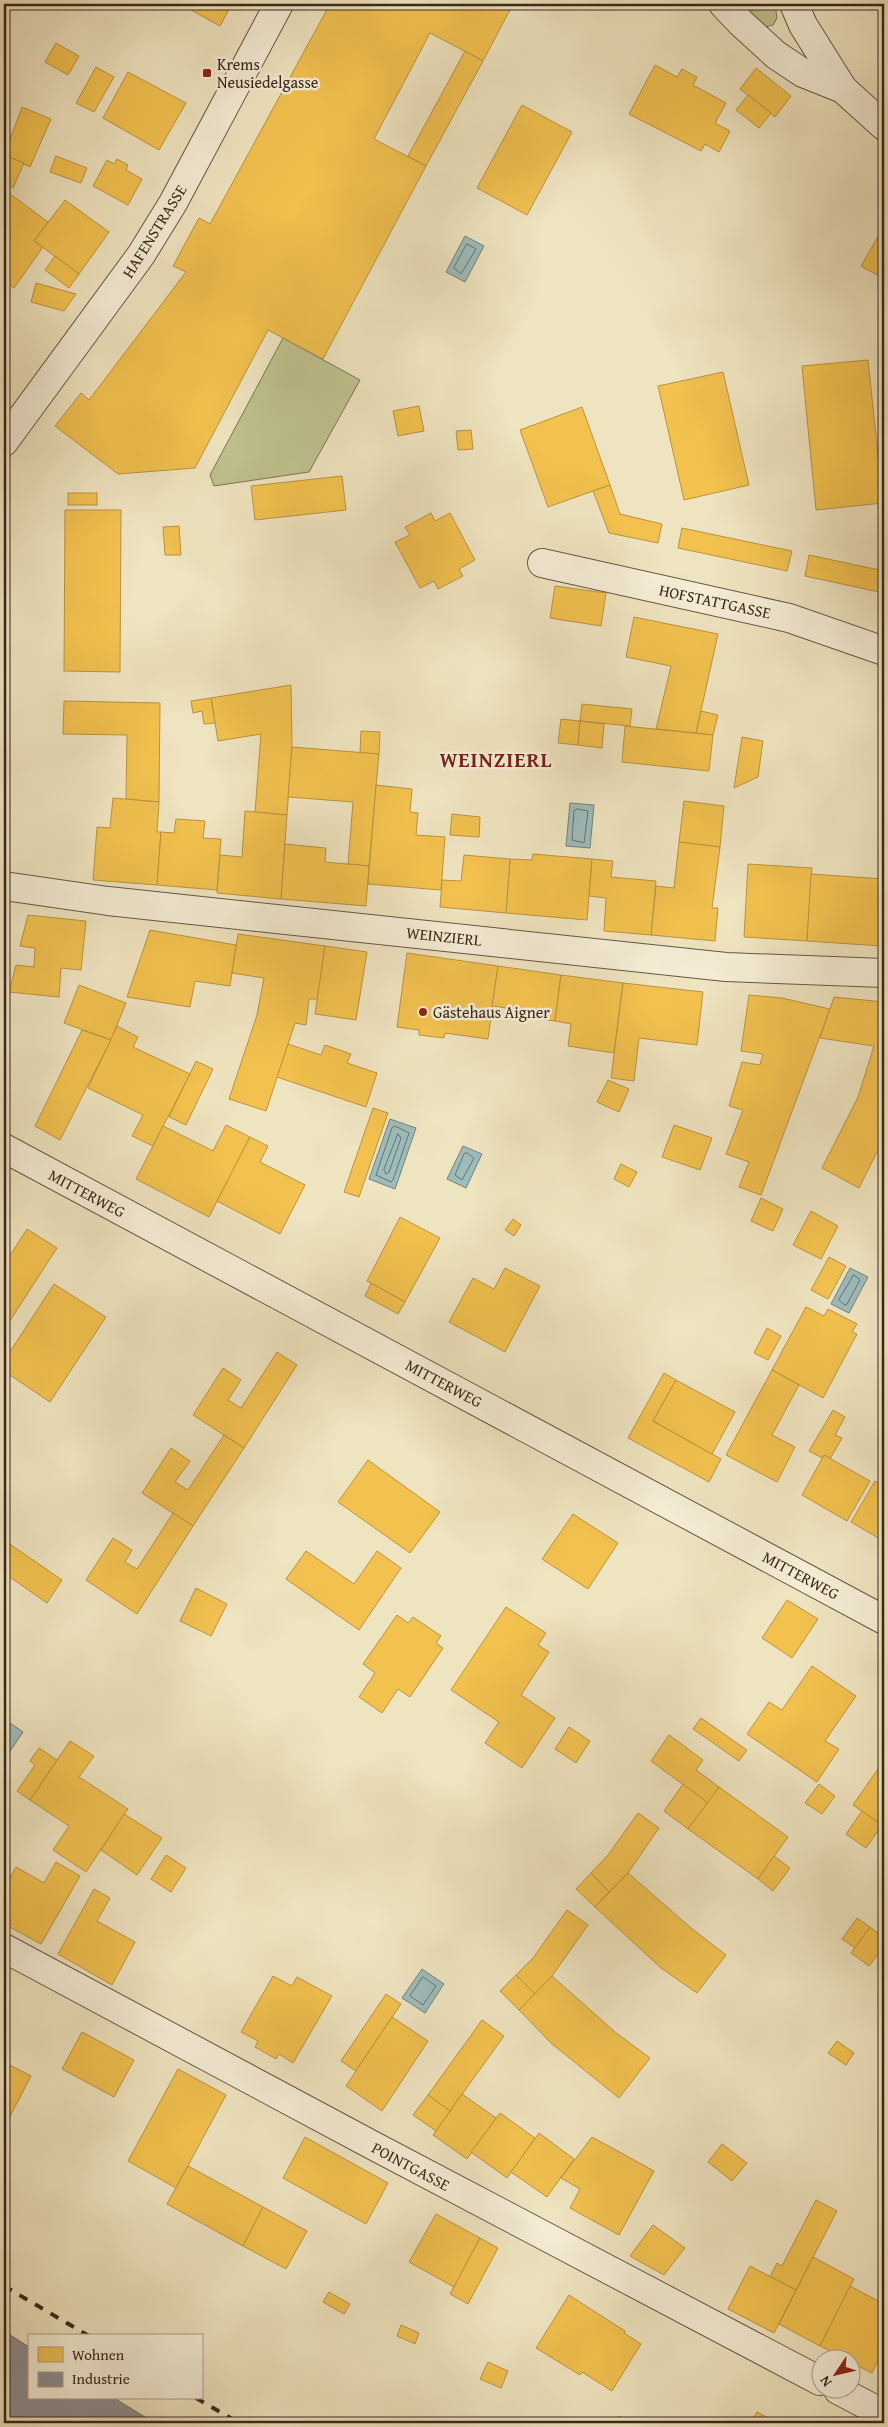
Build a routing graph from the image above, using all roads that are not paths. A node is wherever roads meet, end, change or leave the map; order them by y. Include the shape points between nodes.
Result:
1 (279, 4) edge
2 (723, 4) edge
3 (794, 4) edge
4 (843, 89) junction
5 (884, 126) edge
6 (4, 442) edge
7 (542, 563) dead end
8 (884, 651) edge
9 (4, 886) edge
10 (884, 974) edge
11 (4, 1148) edge
12 (884, 1620) edge
13 (4, 1948) edge
14 (810, 2375) edge
15 (857, 2400) edge
16 (884, 2414) edge

1 - 6 street, HAFENSTRASSE via 142,255
2 - 4 street via 776,55 804,73
3 - 4 street via 803,25
4 - 5 street
7 - 8 street, HOFSTATTGASSE via 789,618
9 - 10 street, WEINZIERL via 108,901 726,967
11 - 12 street, MITTERWEG
13 - 14 street, POINTGASSE
15 - 16 street

